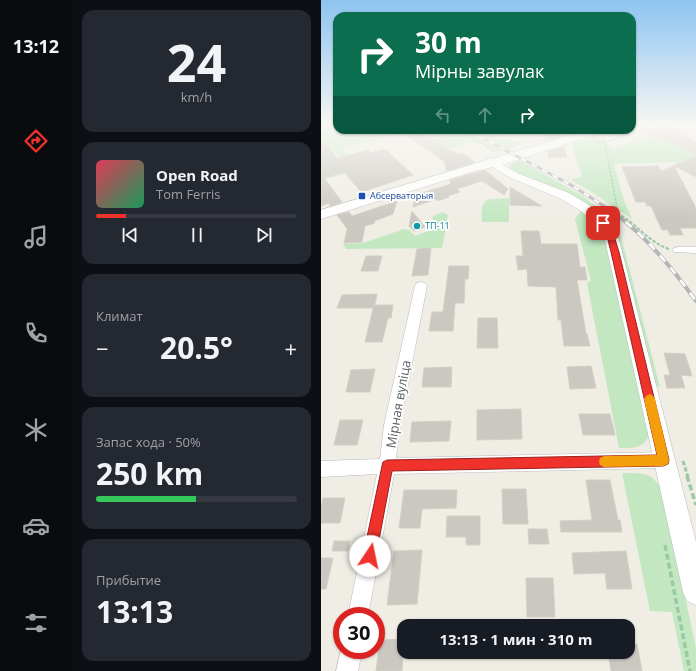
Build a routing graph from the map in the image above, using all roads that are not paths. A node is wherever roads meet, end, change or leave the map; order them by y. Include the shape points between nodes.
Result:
1 (511, 156) edge
2 (491, 162) junction
3 (321, 215) edge
4 (678, 250) road end
5 (696, 250) edge
6 (421, 286) dead end
7 (663, 460) junction
8 (387, 466) junction
9 (321, 469) edge
10 (696, 592) edge
11 (360, 607) edge
12 (349, 659) edge
13 (347, 671) edge

1 - 2 main road
2 - 3 main road
2 - 7 street via 515,176 575,202 596,216 607,230 615,252
4 - 5 street
6 - 8 street, Мірная вуліца via 392,425
7 - 8 street
7 - 10 street
8 - 9 street
8 - 11 street, Мірная вуліца
12 - 13 street

